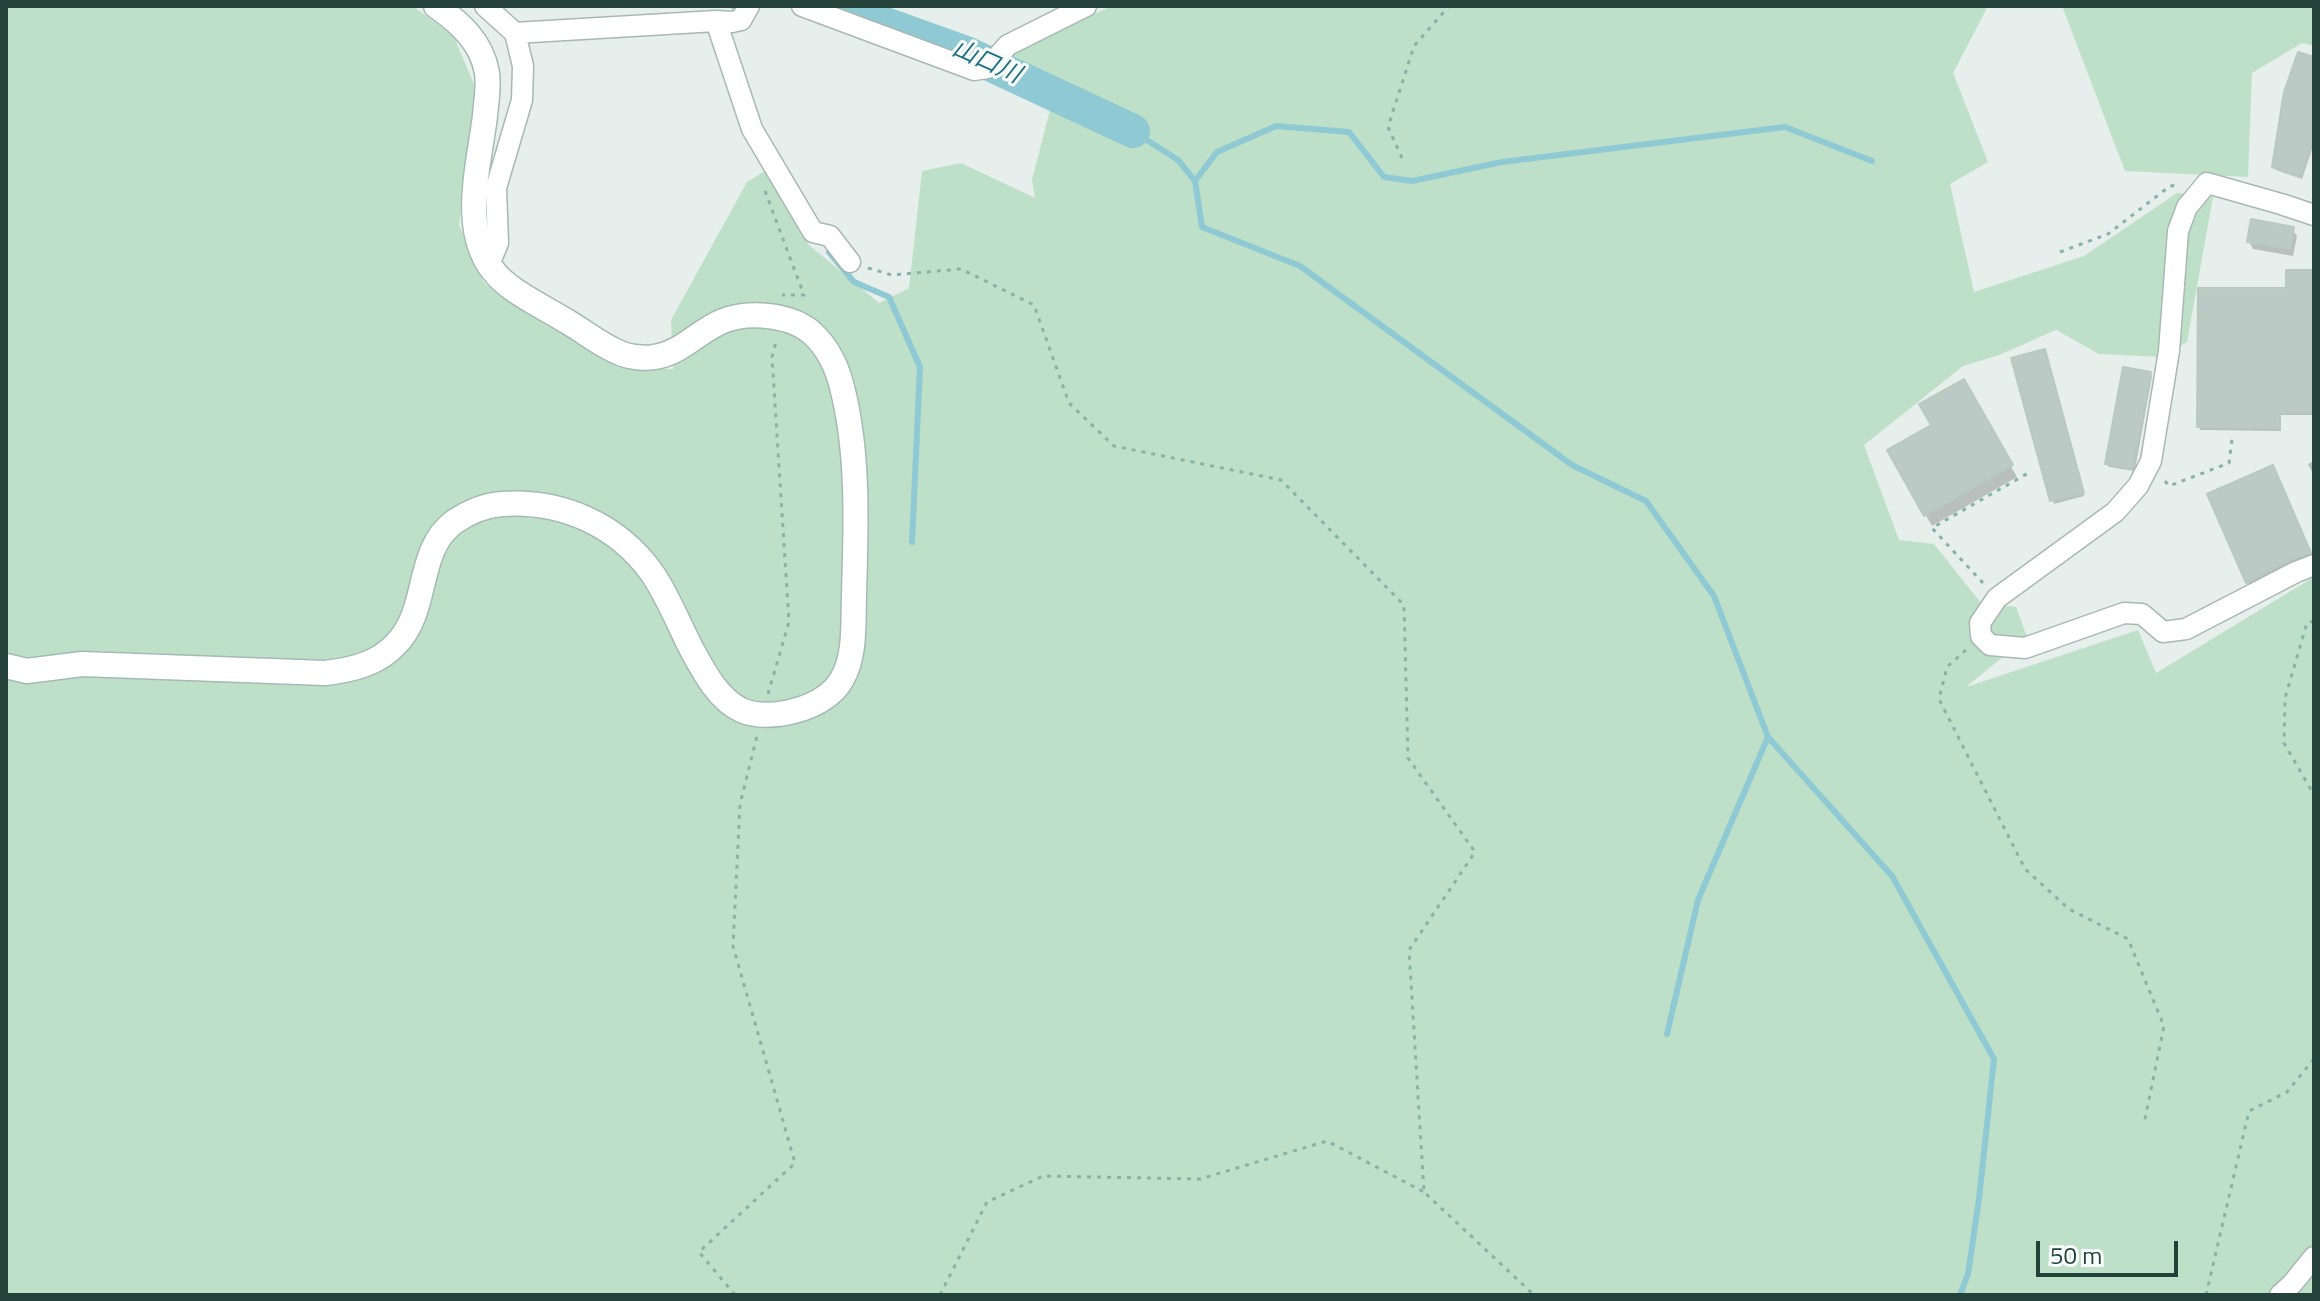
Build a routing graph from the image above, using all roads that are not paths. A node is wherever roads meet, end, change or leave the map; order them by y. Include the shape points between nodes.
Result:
1 (436, 6) edge
2 (485, 6) edge
3 (749, 6) edge
4 (802, 6) edge
5 (1086, 6) edge
6 (716, 21) junction
7 (515, 33) junction
8 (2314, 215) edge
9 (850, 262) road end
10 (488, 267) junction
11 (2314, 565) edge
12 (6, 666) edge
13 (2314, 1257) edge
14 (2280, 1295) edge

1 - 10 street via 460,23 487,72 473,214 477,244
2 - 7 street
3 - 6 street via 741,20
4 - 5 street via 974,70 1008,45
6 - 7 street
6 - 9 street via 752,129 813,232 830,236
7 - 10 street via 523,66 522,100 496,188 498,243
8 - 11 street via 2207,183 2187,207 2178,231 2169,351 2151,461 2115,512 1997,598 1980,623 1981,636 1990,645 2025,648 2124,613 2142,614 2163,632 2186,629
10 - 12 street via 509,287 623,355 653,358 679,350 723,321 781,307 829,352 842,385 851,442 856,531 853,643 833,692 787,713 742,710 703,671 653,574 623,540 593,521 544,504 495,504 468,512 443,530 432,547 416,614 406,632 374,661 350,670 82,664 27,671
13 - 14 street

